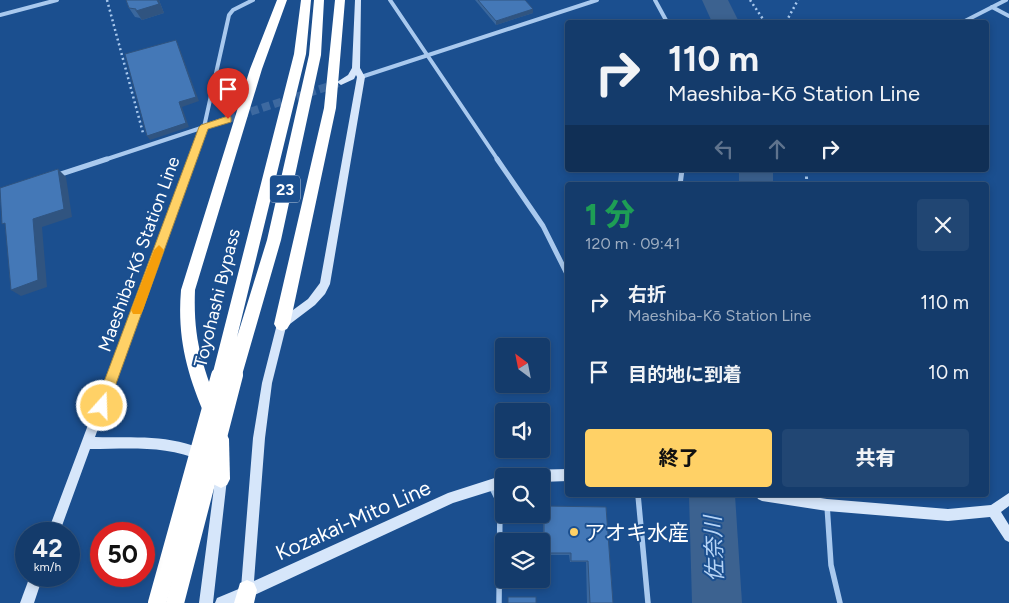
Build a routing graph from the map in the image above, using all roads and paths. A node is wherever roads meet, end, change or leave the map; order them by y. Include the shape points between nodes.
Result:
1 (57, 0) edge
2 (107, 0) edge
3 (253, 0) edge
4 (282, 0) edge
5 (306, 0) edge
6 (320, 0) edge
7 (340, 0) edge
8 (358, 0) edge
9 (390, 0) edge
10 (597, 0) edge
11 (655, 0) edge
12 (750, 0) edge
13 (798, 0) edge
14 (1006, 0) edge
15 (992, 7) junction
16 (0, 15) edge
17 (1009, 16) edge
18 (666, 20) edge
19 (764, 20) edge
20 (787, 20) edge
21 (967, 20) edge
22 (425, 54) junction
23 (356, 68) junction
24 (361, 77) junction
25 (341, 82) tunnel mouth
26 (228, 119) tunnel mouth
27 (204, 127) junction
28 (147, 146) junction
29 (55, 176) edge
30 (565, 270) edge
31 (282, 324) junction
32 (227, 376) junction
33 (88, 443) junction
34 (550, 475) edge
35 (565, 475) edge
36 (221, 479) junction
37 (495, 482) edge
38 (490, 483) junction
39 (638, 497) edge
40 (776, 497) edge
41 (1009, 499) edge
42 (827, 505) junction
43 (993, 511) junction
44 (58, 522) edge
45 (1009, 536) edge
46 (33, 587) edge
47 (246, 597) edge
48 (27, 603) edge
49 (157, 603) edge
50 (175, 603) edge
51 (206, 603) edge
52 (222, 603) edge
53 (499, 603) edge
54 (648, 603) edge
55 (840, 603) edge

1 - 16 street
2 - 28 path
3 - 27 street via 229,15
4 - 36 highway via 256,69 188,290 189,342 220,435
5 - 32 highway, Toyohashi Bypass / 23 via 300,54
6 - 32 highway, Toyohashi Bypass / 23 via 315,55 276,230
7 - 31 highway via 330,108
8 - 23 main road
9 - 22 street
10 - 22 street
11 - 18 street
12 - 19 path
13 - 20 path
14 - 15 street
15 - 17 street
15 - 21 street
22 - 24 street
22 - 30 street via 543,226
23 - 24 main road
23 - 25 main road via 351,77
24 - 31 main road via 325,284 311,304
26 - 27 main road
27 - 28 street
27 - 33 main road, Maeshiba-Kō Station Line
28 - 29 street
31 - 47 main road via 267,382 258,438
32 - 49 highway, Toyohashi Bypass / 23, bridge
32 - 50 highway, Toyohashi Bypass / 23, bridge
33 - 36 main road via 175,445 192,449 215,468
33 - 44 main road, Maeshiba-Kō Station Line
34 - 35 main road
36 - 51 main road
37 - 38 main road, Kozakai-Mito Line
38 - 47 main road, Kozakai-Mito Line via 452,497
38 - 53 street via 500,504
39 - 54 street
40 - 42 main road
41 - 43 main road
42 - 43 main road via 948,515
42 - 55 street via 831,565
43 - 45 main road
46 - 48 main road
47 - 52 main road, Kozakai-Mito Line

